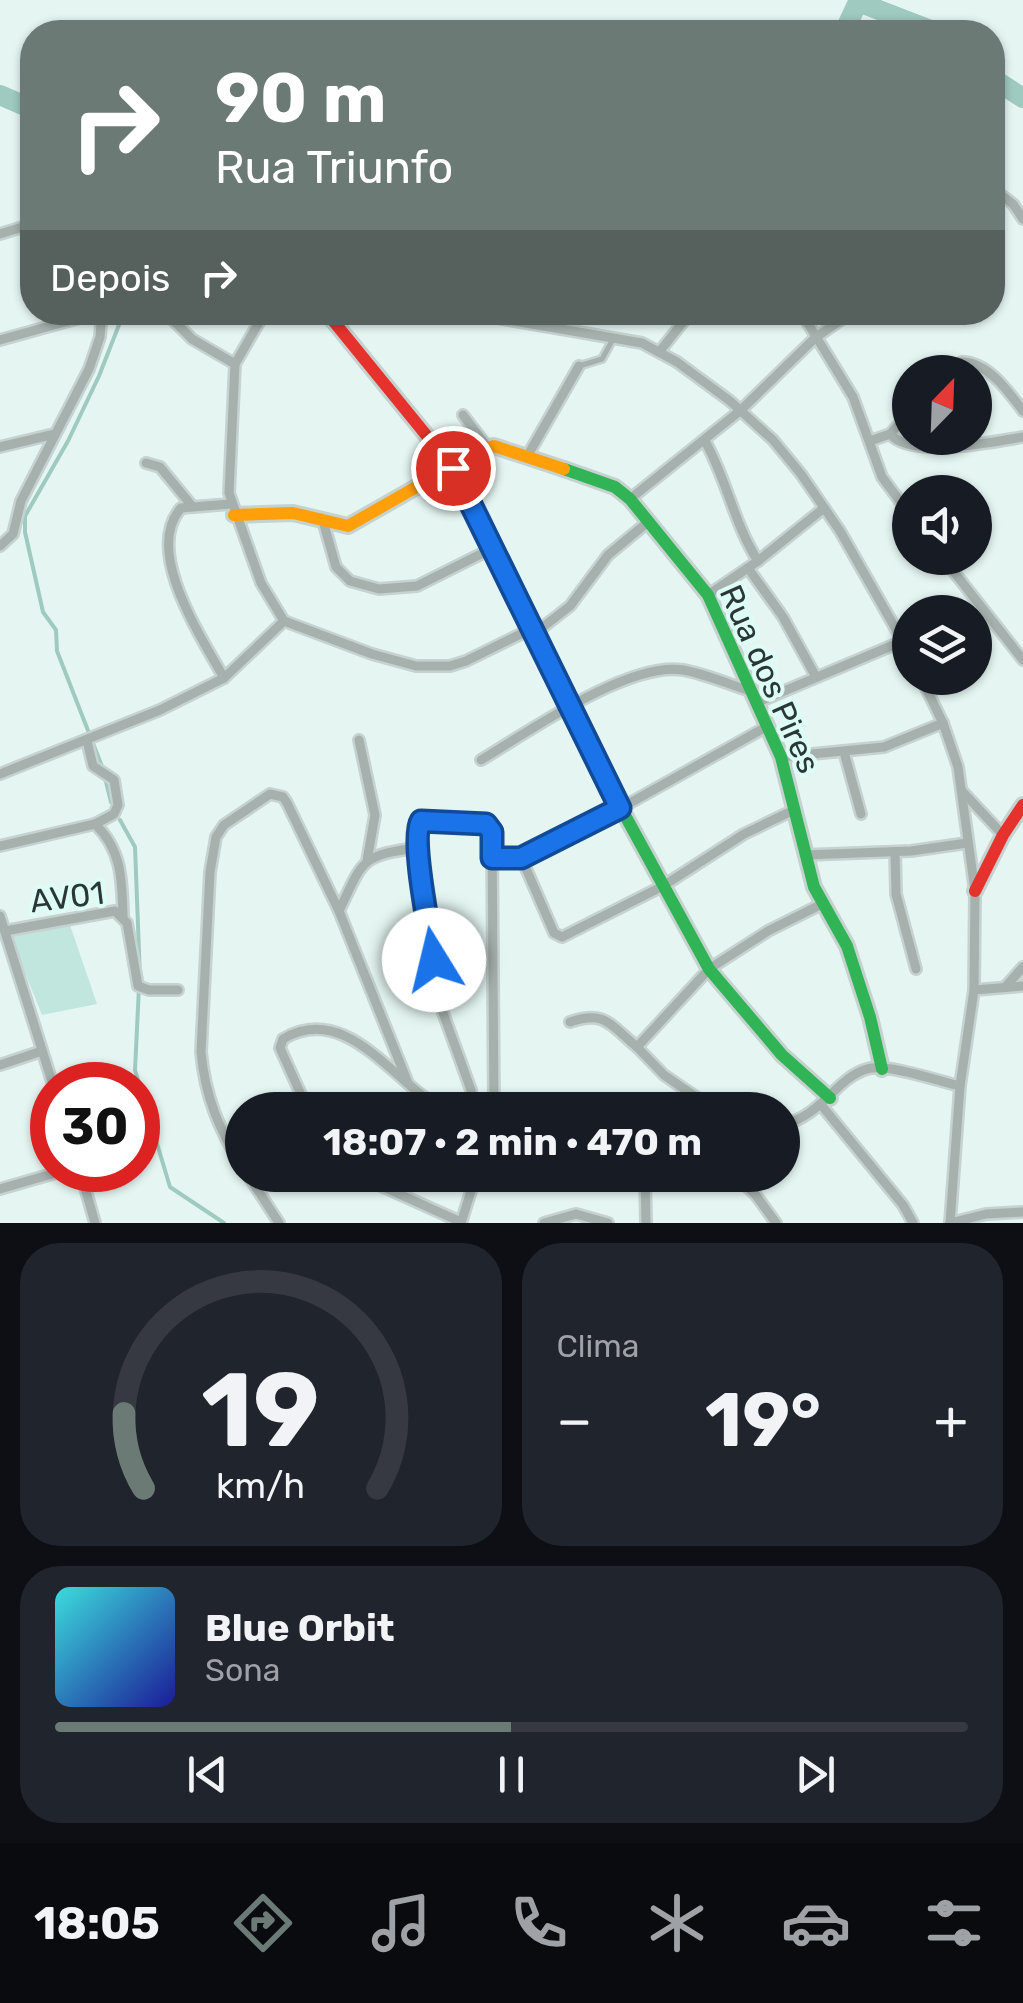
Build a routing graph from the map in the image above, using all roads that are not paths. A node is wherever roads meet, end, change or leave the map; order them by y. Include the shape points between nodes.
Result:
1 (1005, 199) edge
2 (1023, 219) edge
3 (55, 325) edge
4 (101, 325) edge
5 (177, 325) edge
6 (258, 325) edge
7 (337, 325) edge
8 (538, 325) edge
9 (680, 325) edge
10 (808, 325) edge
11 (833, 325) edge
12 (614, 338) junction
13 (814, 338) junction
14 (0, 340) edge
15 (660, 350) junction
16 (235, 364) junction
17 (579, 366) joint
18 (992, 375) edge
19 (741, 410) junction
20 (1023, 411) edge
21 (463, 414) dead end
22 (54, 434) junction
23 (890, 434) joint
24 (1023, 438) edge
25 (704, 441) junction
26 (870, 441) junction
27 (0, 447) edge
28 (488, 448) junction
29 (528, 455) junction
30 (146, 463) dead end
31 (453, 468) junction
32 (892, 491) edge
33 (630, 499) junction
34 (192, 506) junction
35 (824, 508) junction
36 (232, 510) junction
37 (323, 521) junction
38 (648, 522) junction
39 (0, 546) edge
40 (493, 548) junction
41 (758, 561) junction
42 (748, 568) junction
43 (708, 595) junction
44 (892, 616) edge
45 (284, 620) junction
46 (992, 627) edge
47 (532, 631) junction
48 (892, 646) edge
49 (1023, 660) edge
50 (816, 677) junction
51 (224, 678) junction
52 (929, 695) edge
53 (753, 697) junction
54 (571, 706) junction
55 (943, 723) junction
56 (766, 726) junction
57 (88, 740) junction
58 (359, 740) dead end
59 (844, 752) junction
60 (781, 756) junction
61 (481, 760) dead end
62 (0, 774) edge
63 (962, 791) junction
64 (1023, 805) edge
65 (620, 808) junction
66 (794, 810) junction
67 (861, 814) dead end
68 (95, 824) junction
69 (1003, 835) junction
70 (967, 843) junction
71 (0, 846) edge
72 (417, 848) junction
73 (895, 852) junction
74 (806, 855) junction
75 (492, 858) junction
76 (521, 858) junction
77 (367, 860) junction
78 (663, 886) junction
79 (976, 890) junction
80 (822, 904) junction
81 (339, 911) junction
82 (0, 916) edge
83 (123, 916) junction
84 (4, 931) junction
85 (4, 944) edge
86 (1023, 967) edge
87 (708, 969) junction
88 (916, 969) dead end
89 (1007, 986) junction
90 (1023, 986) edge
91 (178, 990) dead end
92 (974, 990) junction
93 (570, 1022) dead end
94 (637, 1047) junction
95 (42, 1051) junction
96 (46, 1062) edge
97 (0, 1066) edge
98 (882, 1068) junction
99 (408, 1082) junction
100 (960, 1086) junction
101 (300, 1092) edge
102 (418, 1092) edge
103 (471, 1092) edge
104 (494, 1092) edge
105 (687, 1092) edge
106 (826, 1102) junction
107 (800, 1120) edge
108 (225, 1137) edge
109 (30, 1180) edge
110 (0, 1189) edge
111 (86, 1192) edge
112 (259, 1192) edge
113 (394, 1192) edge
114 (471, 1192) edge
115 (645, 1192) edge
116 (753, 1192) edge
117 (1023, 1212) edge
118 (95, 1223) edge
119 (279, 1223) edge
120 (461, 1223) edge
121 (544, 1223) edge
122 (608, 1223) edge
123 (645, 1223) edge
124 (776, 1223) edge
125 (913, 1223) edge
126 (950, 1223) edge

1 - 2 street
3 - 14 street
4 - 22 street via 89,369
5 - 16 street
6 - 16 street
7 - 31 street
8 - 12 street
9 - 15 street
10 - 13 street
11 - 13 street
12 - 15 street
12 - 17 lane via 602,359
13 - 19 street
13 - 26 street via 844,380
15 - 19 street
16 - 36 street
17 - 29 street
18 - 20 street
19 - 25 street
19 - 35 street via 789,456
21 - 28 street
22 - 27 street
22 - 39 street via 10,538
23 - 24 street via 904,444 965,447
23 - 26 street
25 - 33 street
25 - 41 street
26 - 32 street
28 - 29 street
28 - 31 street
29 - 33 street via 600,480
30 - 34 street via 160,467
31 - 37 street via 348,526
31 - 40 street
33 - 38 street, Rua dos Pires
34 - 36 street
34 - 51 street via 173,519 170,558 177,587
35 - 41 street
35 - 44 street
36 - 37 street
36 - 45 street
37 - 40 street via 336,567 350,581 378,589 416,586
38 - 43 street, Rua dos Pires
38 - 47 street via 608,555 570,606
40 - 47 street
41 - 42 street
42 - 43 street
42 - 50 street
43 - 53 street, Rua dos Pires
45 - 47 street via 416,666 450,666
45 - 51 street
46 - 49 street
47 - 54 street
48 - 50 street
50 - 53 street
51 - 57 street
52 - 55 street
53 - 54 street via 670,669
53 - 56 street, Rua dos Pires
54 - 61 street
54 - 65 street
55 - 59 street via 884,747
55 - 63 street
56 - 60 street, Rua dos Pires
56 - 65 street
57 - 62 street
57 - 68 street via 93,766 114,780 118,804
58 - 77 street via 375,815
59 - 60 street
59 - 67 street
60 - 66 street, Rua dos Pires
63 - 69 street
63 - 70 street
64 - 69 street
65 - 76 street
65 - 78 street
66 - 74 street, Rua dos Pires
66 - 78 street
68 - 71 street
68 - 83 street via 118,857
69 - 79 street
70 - 73 street
70 - 79 street
72 - 75 street via 416,828 425,820 481,823 492,832
72 - 77 street
72 - 103 street via 442,1010
73 - 74 street
73 - 88 street via 896,894
74 - 80 street, Rua dos Pires
75 - 76 street
75 - 104 street
76 - 78 street via 557,936
77 - 81 street
78 - 87 street
79 - 92 street
80 - 87 street
80 - 98 street, Rua dos Pires via 847,946
81 - 99 street
81 - 108 street via 283,797 270,794 216,837 200,1052 203,1080
82 - 84 street
83 - 84 street, AV01 via 105,911
83 - 91 street, AV01 via 141,987
84 - 85 street
85 - 95 street
86 - 89 street
87 - 94 street
87 - 106 street
89 - 90 street
89 - 92 street
92 - 100 street
93 - 94 street via 600,1017
94 - 105 street
95 - 96 street
95 - 97 street
98 - 100 street
98 - 106 street via 863,1070
99 - 101 street via 332,1030 290,1034 280,1048
99 - 102 street
100 - 126 street
106 - 107 street
106 - 125 street
109 - 110 street
111 - 118 street
112 - 119 street
113 - 120 street
114 - 120 street
115 - 123 street
116 - 124 street
117 - 126 street
121 - 122 street via 576,1214

